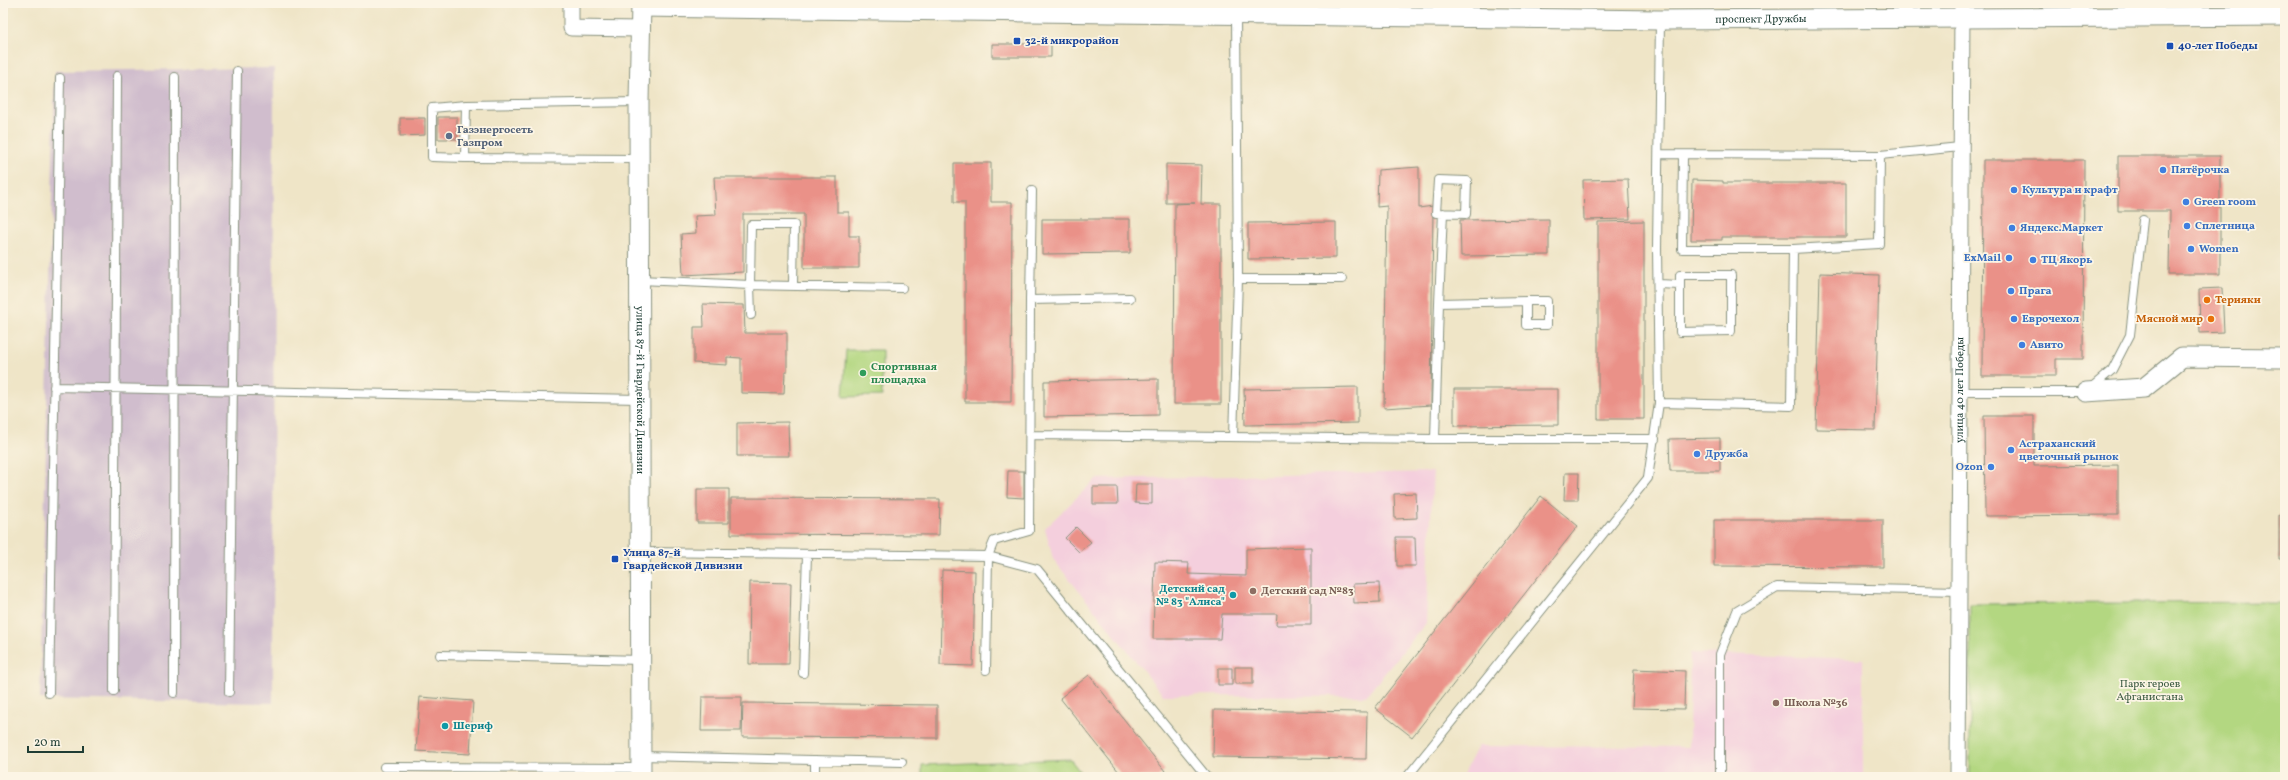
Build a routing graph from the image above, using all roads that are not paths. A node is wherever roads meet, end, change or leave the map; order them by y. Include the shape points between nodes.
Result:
1 (571, 3) edge
2 (641, 5) edge
3 (1144, 8) edge
4 (1962, 11) edge
5 (1236, 15) junction
6 (2285, 16) edge
7 (1660, 20) junction
8 (640, 29) junction
9 (237, 72) dead end
10 (117, 76) dead end
11 (175, 77) dead end
12 (60, 78) dead end
13 (639, 102) junction
14 (466, 105) junction
15 (1960, 147) junction
16 (1659, 154) junction
17 (1683, 155) junction
18 (1880, 155) junction
19 (465, 158) junction
20 (639, 159) junction
21 (1032, 191) dead end
22 (1443, 213) junction
23 (2143, 220) dead end
24 (1793, 249) junction
25 (1238, 279) junction
26 (1342, 279) dead end
27 (640, 280) junction
28 (1659, 284) junction
29 (750, 285) junction
30 (793, 285) junction
31 (1679, 285) junction
32 (902, 288) dead end
33 (1130, 298) dead end
34 (1030, 300) junction
35 (1526, 301) dead end
36 (1439, 303) junction
37 (751, 315) dead end
38 (2285, 358) edge
39 (54, 387) junction
40 (116, 388) junction
41 (174, 390) junction
42 (233, 391) junction
43 (1960, 392) junction
44 (2086, 392) junction
45 (639, 399) junction
46 (1659, 403) junction
47 (1030, 435) junction
48 (1234, 437) junction
49 (1435, 439) junction
50 (1655, 439) junction
51 (640, 552) junction
52 (807, 555) junction
53 (988, 556) junction
54 (1960, 591) junction
55 (440, 655) dead end
56 (641, 660) junction
57 (986, 670) dead end
58 (803, 673) dead end
59 (114, 691) dead end
60 (230, 692) dead end
61 (49, 693) dead end
62 (174, 693) dead end
63 (815, 760) junction
64 (902, 762) dead end
65 (384, 767) dead end
66 (641, 767) edge
67 (815, 777) edge
68 (1207, 777) edge
69 (1407, 777) edge
70 (1720, 777) edge
71 (1958, 777) edge

1 - 8 street via 571,28
2 - 3 street via 1018,14
2 - 8 street, улица 87-й Гвардейской Дивизии
3 - 5 street, проспект Дружбы
4 - 6 street, проспект Дружбы
4 - 7 street, проспект Дружбы
4 - 15 street, улица 40 лет Победы
5 - 7 street, проспект Дружбы
5 - 25 lane
7 - 16 lane
8 - 13 street, улица 87-й Гвардейской Дивизии
9 - 42 lane
10 - 40 lane
11 - 41 lane
12 - 39 lane
13 - 14 lane
13 - 20 street, улица 87-й Гвардейской Дивизии
14 - 19 lane
14 - 19 lane via 432,108 432,157
15 - 18 lane
15 - 43 street, улица 40 лет Победы
16 - 17 lane
16 - 28 lane
17 - 18 lane
17 - 24 lane via 1682,249
18 - 24 lane via 1879,244
19 - 20 lane
20 - 27 street, улица 87-й Гвардейской Дивизии
21 - 34 lane
22 - 22 lane via 1436,213 1438,180 1468,181 1466,214
22 - 36 lane
23 - 44 lane via 2130,334 2112,370
24 - 46 lane via 1791,406
25 - 26 lane
25 - 48 lane
27 - 29 lane
27 - 45 street, улица 87-й Гвардейской Дивизии
28 - 31 lane
28 - 46 lane
29 - 30 lane
29 - 30 lane via 751,225 794,225
29 - 37 lane
30 - 32 lane
31 - 31 lane via 1680,275 1730,275 1731,331 1680,332
33 - 34 lane
34 - 47 lane
35 - 36 lane
36 - 49 lane
38 - 44 street via 2182,357 2144,388
39 - 40 lane
39 - 61 lane
40 - 41 lane
40 - 59 lane
41 - 42 lane
41 - 62 lane
42 - 45 lane
42 - 60 lane
43 - 44 lane
43 - 54 street, улица 40 лет Победы
45 - 51 street, улица 87-й Гвардейской Дивизии
46 - 50 lane
47 - 48 lane
47 - 53 lane via 1029,531 994,541
48 - 49 lane
49 - 50 lane
50 - 69 lane via 1648,478
51 - 52 lane
51 - 56 street, улица 87-й Гвардейской Дивизии
52 - 53 lane
52 - 58 lane
53 - 57 lane
53 - 68 lane via 1037,569
54 - 70 lane via 1777,587 1737,611 1720,654
54 - 71 street, улица 40 лет Победы
55 - 56 lane
56 - 66 street, улица 87-й Гвардейской Дивизии
63 - 64 lane
63 - 66 lane
63 - 67 lane
65 - 66 lane

